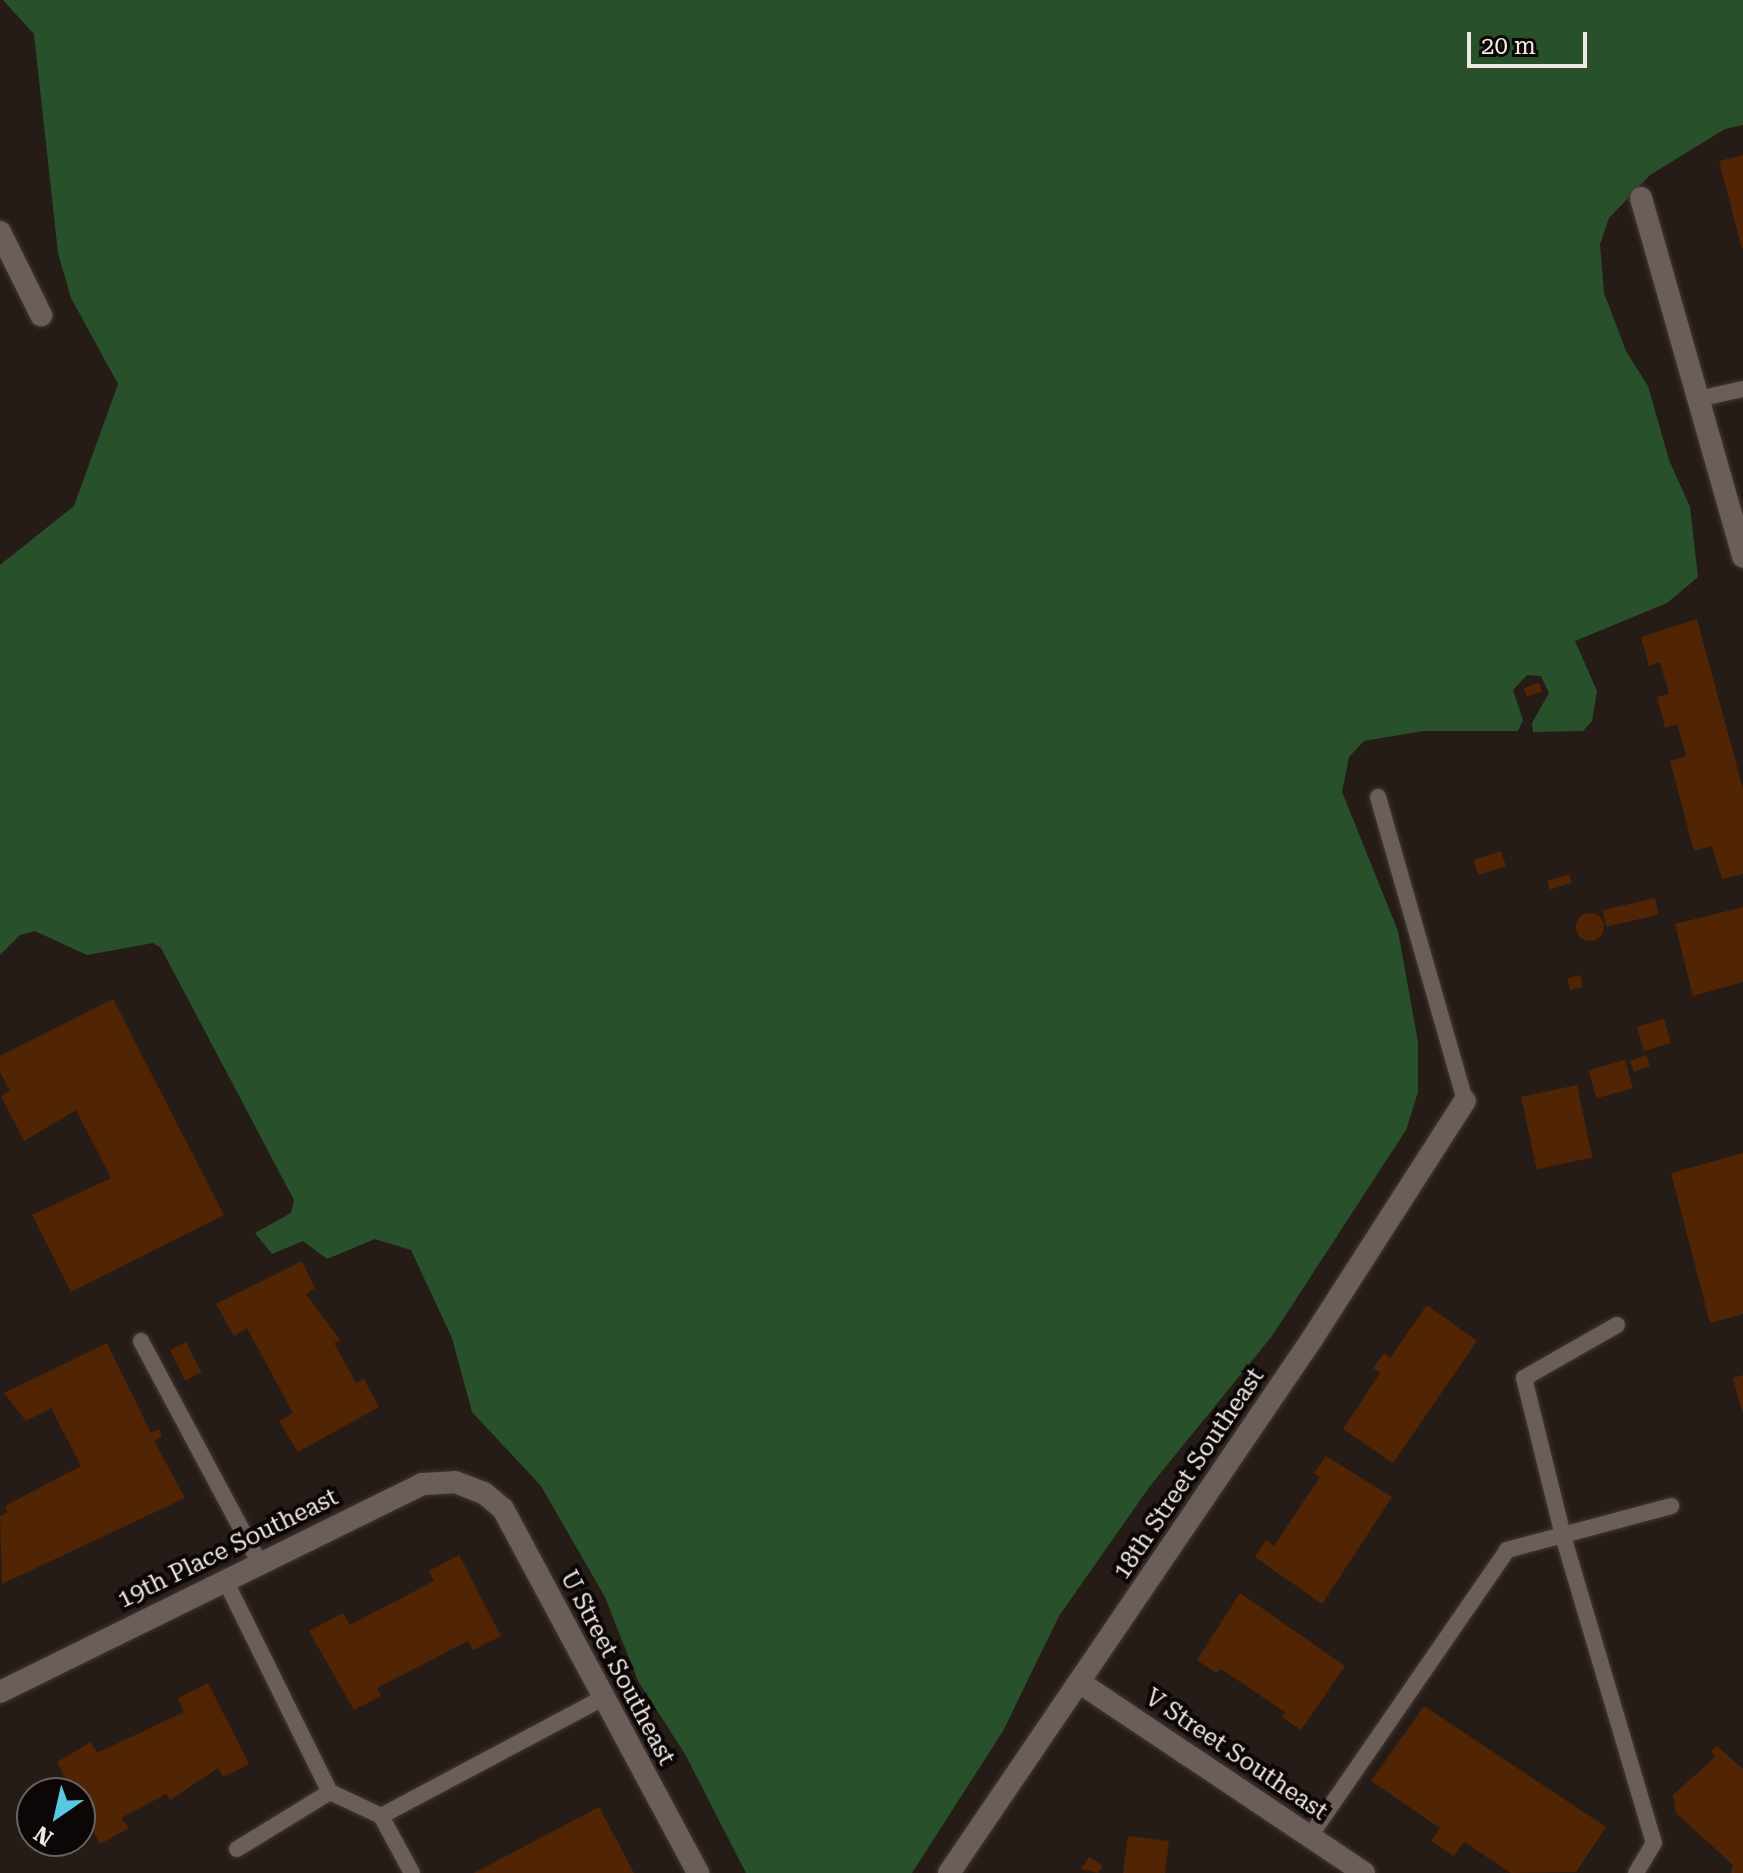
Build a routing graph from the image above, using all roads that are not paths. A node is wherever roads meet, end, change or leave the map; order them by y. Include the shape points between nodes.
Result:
1 (1641, 198) dead end
2 (0, 232) edge
3 (41, 315) dead end
4 (1743, 389) edge
5 (1698, 399) junction
6 (1743, 557) edge
7 (1378, 797) dead end
8 (1465, 1101) joint
9 (1617, 1325) dead end
10 (141, 1341) dead end
11 (484, 1493) joint
12 (1671, 1506) dead end
13 (1563, 1536) junction
14 (259, 1562) junction
15 (225, 1580) junction
16 (1079, 1682) junction
17 (0, 1692) edge
18 (603, 1698) junction
19 (330, 1792) junction
20 (381, 1816) junction
21 (1310, 1836) junction
22 (237, 1849) dead end
23 (412, 1873) edge
24 (698, 1873) edge
25 (949, 1873) edge
26 (1364, 1873) edge
27 (1636, 1873) edge

1 - 5 street
2 - 3 street
4 - 5 lane
5 - 6 street
7 - 8 lane
8 - 16 street, 18th Street Southeast via 1312,1339
9 - 13 lane via 1524,1378
10 - 14 lane
11 - 14 street, 19th Place Southeast via 455,1482 422,1484
11 - 18 street, U Street Southeast via 503,1509
12 - 13 lane
13 - 21 lane via 1507,1550
13 - 27 lane via 1654,1843
14 - 15 street, 19th Place Southeast
15 - 17 street, 19th Place Southeast
15 - 19 lane
16 - 21 street, V Street Southeast
16 - 25 street, 18th Street Southeast
18 - 20 lane
18 - 24 street, U Street Southeast
19 - 20 lane
19 - 22 lane
20 - 23 lane
21 - 26 street, V Street Southeast

